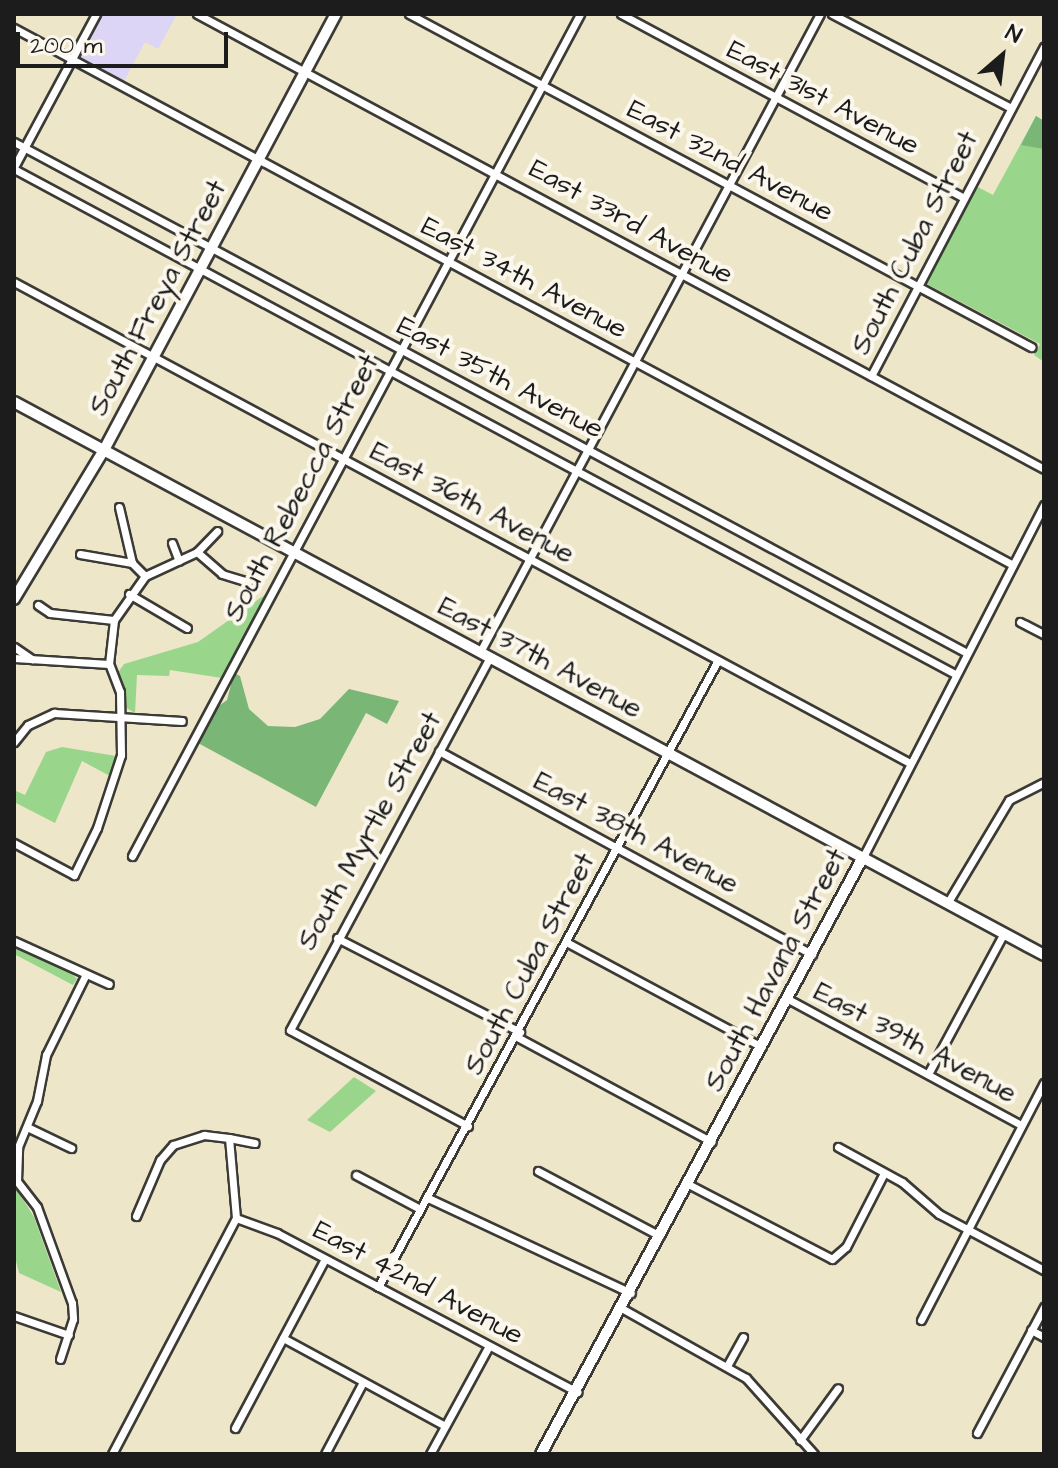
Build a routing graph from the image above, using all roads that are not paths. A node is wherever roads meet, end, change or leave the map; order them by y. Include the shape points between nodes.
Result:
1 (96, 14) edge
2 (197, 14) edge
3 (336, 14) edge
4 (409, 14) edge
5 (580, 14) edge
6 (621, 14) edge
7 (820, 14) edge
8 (832, 14) edge
9 (14, 28) edge
10 (1044, 47) edge
11 (71, 59) junction
12 (305, 72) junction
13 (541, 85) junction
14 (776, 98) junction
15 (1011, 108) junction
16 (14, 142) edge
17 (25, 148) junction
18 (259, 161) junction
19 (14, 168) edge
20 (493, 172) junction
21 (729, 186) junction
22 (963, 197) junction
23 (211, 248) junction
24 (446, 261) junction
25 (200, 270) junction
26 (681, 275) junction
27 (14, 282) edge
28 (916, 286) junction
29 (1031, 347) dead end
30 (400, 350) junction
31 (152, 358) junction
32 (635, 363) junction
33 (389, 371) junction
34 (871, 376) junction
35 (14, 402) edge
36 (104, 450) junction
37 (589, 451) junction
38 (342, 458) junction
39 (1044, 469) edge
40 (577, 472) junction
41 (1044, 505) edge
42 (119, 507) dead end
43 (110, 517) dead end
44 (120, 518) junction
45 (217, 531) dead end
46 (172, 543) dead end
47 (292, 551) junction
48 (197, 552) junction
49 (80, 554) dead end
50 (530, 560) junction
51 (179, 561) junction
52 (132, 563) junction
53 (1013, 565) junction
54 (145, 576) junction
55 (248, 582) dead end
56 (129, 594) junction
57 (14, 598) edge
58 (37, 609) dead end
59 (114, 620) junction
60 (1020, 622) dead end
61 (187, 628) dead end
62 (1044, 633) edge
63 (14, 647) edge
64 (967, 653) junction
65 (485, 655) junction
66 (14, 658) edge
67 (33, 660) junction
68 (718, 660) junction
69 (109, 664) junction
70 (955, 674) junction
71 (123, 719) junction
72 (182, 721) dead end
73 (14, 742) edge
74 (439, 751) junction
75 (668, 754) junction
76 (910, 763) junction
77 (1044, 782) edge
78 (14, 843) edge
79 (617, 848) junction
80 (132, 856) dead end
81 (863, 857) junction
82 (948, 902) junction
83 (1004, 933) junction
84 (337, 938) junction
85 (14, 941) edge
86 (568, 943) junction
87 (812, 954) junction
88 (1044, 955) edge
89 (86, 974) junction
90 (109, 984) dead end
91 (788, 999) junction
92 (519, 1034) junction
93 (762, 1047) junction
94 (928, 1074) junction
95 (1044, 1083) edge
96 (1021, 1125) junction
97 (468, 1126) junction
98 (27, 1127) junction
99 (229, 1138) junction
100 (712, 1142) junction
101 (255, 1143) dead end
102 (838, 1147) dead end
103 (16, 1148) edge
104 (71, 1148) dead end
105 (538, 1171) dead end
106 (884, 1173) junction
107 (356, 1175) dead end
108 (16, 1180) edge
109 (690, 1185) junction
110 (428, 1198) junction
111 (420, 1209) junction
112 (136, 1216) dead end
113 (236, 1218) junction
114 (968, 1229) junction
115 (662, 1237) junction
116 (325, 1259) junction
117 (1044, 1270) edge
118 (378, 1287) junction
119 (631, 1294) junction
120 (1044, 1307) edge
121 (623, 1309) junction
122 (14, 1316) edge
123 (921, 1320) dead end
124 (1031, 1330) junction
125 (69, 1335) junction
126 (743, 1337) dead end
127 (1044, 1337) edge
128 (283, 1338) junction
129 (489, 1346) junction
130 (60, 1359) dead end
131 (727, 1366) junction
132 (363, 1382) junction
133 (838, 1388) dead end
134 (577, 1392) junction
135 (445, 1426) junction
136 (235, 1428) dead end
137 (977, 1433) dead end
138 (800, 1440) junction
139 (112, 1454) edge
140 (325, 1454) edge
141 (430, 1454) edge
142 (541, 1454) edge
143 (814, 1454) edge

1 - 11 street
2 - 12 street, East 33rd Avenue
3 - 12 street, South Freya Street
4 - 13 street, East 32nd Avenue
5 - 13 street, South Rebecca Street
6 - 14 street, East 31st Avenue
7 - 14 street, South Myrtle Street
8 - 15 street
9 - 11 street, East 34th Avenue
10 - 15 street, South Cuba Street
11 - 17 street
11 - 18 street, East 34th Avenue
12 - 18 street, South Freya Street
12 - 20 street, East 33rd Avenue
13 - 20 street, South Rebecca Street
13 - 21 street, East 32nd Avenue
14 - 21 street, South Myrtle Street
14 - 22 street, East 31st Avenue
15 - 22 street, South Cuba Street
16 - 17 street, East 35th Avenue
17 - 19 street
17 - 23 street, East 35th Avenue
18 - 23 street, South Freya Street
18 - 24 street, East 34th Avenue
19 - 25 street, East 35th Avenue
20 - 24 street, South Rebecca Street
20 - 26 street, East 33rd Avenue
21 - 26 street, South Myrtle Street
21 - 28 street, East 32nd Avenue
22 - 28 street, South Cuba Street
23 - 25 street, South Freya Street
23 - 30 street, East 35th Avenue
24 - 30 street, South Rebecca Street
24 - 32 street, East 34th Avenue
25 - 31 street, South Freya Street
25 - 33 street, East 35th Avenue
26 - 32 street, South Myrtle Street
26 - 34 street, East 33rd Avenue
27 - 31 street, East 36th Avenue
28 - 29 street, East 32nd Avenue
28 - 34 street, South Cuba Street
30 - 33 street, South Rebecca Street
30 - 37 street, East 35th Avenue
31 - 36 street, South Freya Street
31 - 38 street, East 36th Avenue
32 - 37 street, South Myrtle Street
32 - 53 street, East 34th Avenue
33 - 38 street, South Rebecca Street
33 - 40 street, East 35th Avenue
34 - 39 street, East 33rd Avenue
35 - 36 street, East 37th Avenue
36 - 47 street, East 37th Avenue
36 - 57 street, South Freya Street
37 - 40 street, South Myrtle Street
37 - 64 street, East 35th Avenue
38 - 47 street, South Rebecca Street
38 - 50 street, East 36th Avenue
40 - 50 street, South Myrtle Street
40 - 70 street, East 35th Avenue
41 - 53 street, South Havana Street
42 - 44 street
43 - 44 street
44 - 52 street
45 - 48 street
46 - 51 street
47 - 65 street, East 37th Avenue
47 - 80 street, South Rebecca Street
48 - 51 street
48 - 55 street via 206,564
49 - 52 street
50 - 65 street, South Myrtle Street
50 - 68 street, East 36th Avenue
51 - 54 street
52 - 54 street
53 - 64 street, South Havana Street
54 - 56 street
56 - 59 street
56 - 61 street
58 - 59 street
59 - 69 street
60 - 62 street
63 - 67 street
64 - 70 street, South Havana Street
65 - 74 street, South Myrtle Street
65 - 75 street, East 37th Avenue
66 - 67 street
67 - 69 street
68 - 75 street, South Cuba Street
68 - 76 street, East 36th Avenue
69 - 71 street
70 - 76 street, South Havana Street
71 - 72 street
71 - 73 street via 54,713 28,725
71 - 78 street via 116,775 74,875
74 - 79 street, East 38th Avenue
74 - 84 street, South Myrtle Street
75 - 79 street, South Cuba Street
75 - 81 street, East 37th Avenue
76 - 81 street, South Havana Street
77 - 82 street via 1009,800
79 - 86 street, South Cuba Street
79 - 87 street, East 38th Avenue
81 - 82 street, East 37th Avenue
81 - 87 street, South Havana Street
82 - 83 street, East 37th Avenue
83 - 88 street, East 37th Avenue
83 - 94 street
84 - 92 street
84 - 97 street, South Myrtle Street via 291,1026 295,1034
85 - 89 street
86 - 92 street, South Cuba Street
86 - 93 street
87 - 91 street, South Havana Street
89 - 90 street
89 - 98 street via 51,1039
91 - 93 street, South Havana Street
91 - 94 street, East 39th Avenue
92 - 97 street, South Cuba Street
92 - 100 street
93 - 100 street, South Havana Street
94 - 96 street, East 39th Avenue
95 - 96 street
96 - 114 street
97 - 110 street, South Cuba Street
98 - 103 street
98 - 104 street
99 - 101 street
99 - 112 street via 204,1135 173,1145 160,1160
99 - 113 street
100 - 109 street, South Havana Street
102 - 106 street
103 - 108 street
105 - 115 street
106 - 109 street via 839,1256 825,1258
106 - 114 street
107 - 111 street
108 - 125 street via 37,1207 72,1303
109 - 115 street, South Havana Street
110 - 111 street, South Cuba Street
110 - 119 street
111 - 118 street, South Cuba Street
113 - 116 street, East 42nd Avenue
113 - 139 street
114 - 117 street
114 - 123 street
115 - 119 street, South Havana Street
116 - 118 street, East 42nd Avenue
116 - 128 street
118 - 129 street, East 42nd Avenue
119 - 121 street, South Havana Street
120 - 124 street
121 - 131 street
121 - 134 street, South Havana Street
122 - 125 street
124 - 127 street
124 - 137 street
125 - 130 street
126 - 131 street
128 - 132 street
128 - 136 street
129 - 134 street, East 42nd Avenue
129 - 135 street
131 - 138 street via 759,1389
132 - 135 street
132 - 140 street
133 - 138 street
134 - 142 street, South Havana Street
135 - 141 street
138 - 143 street

